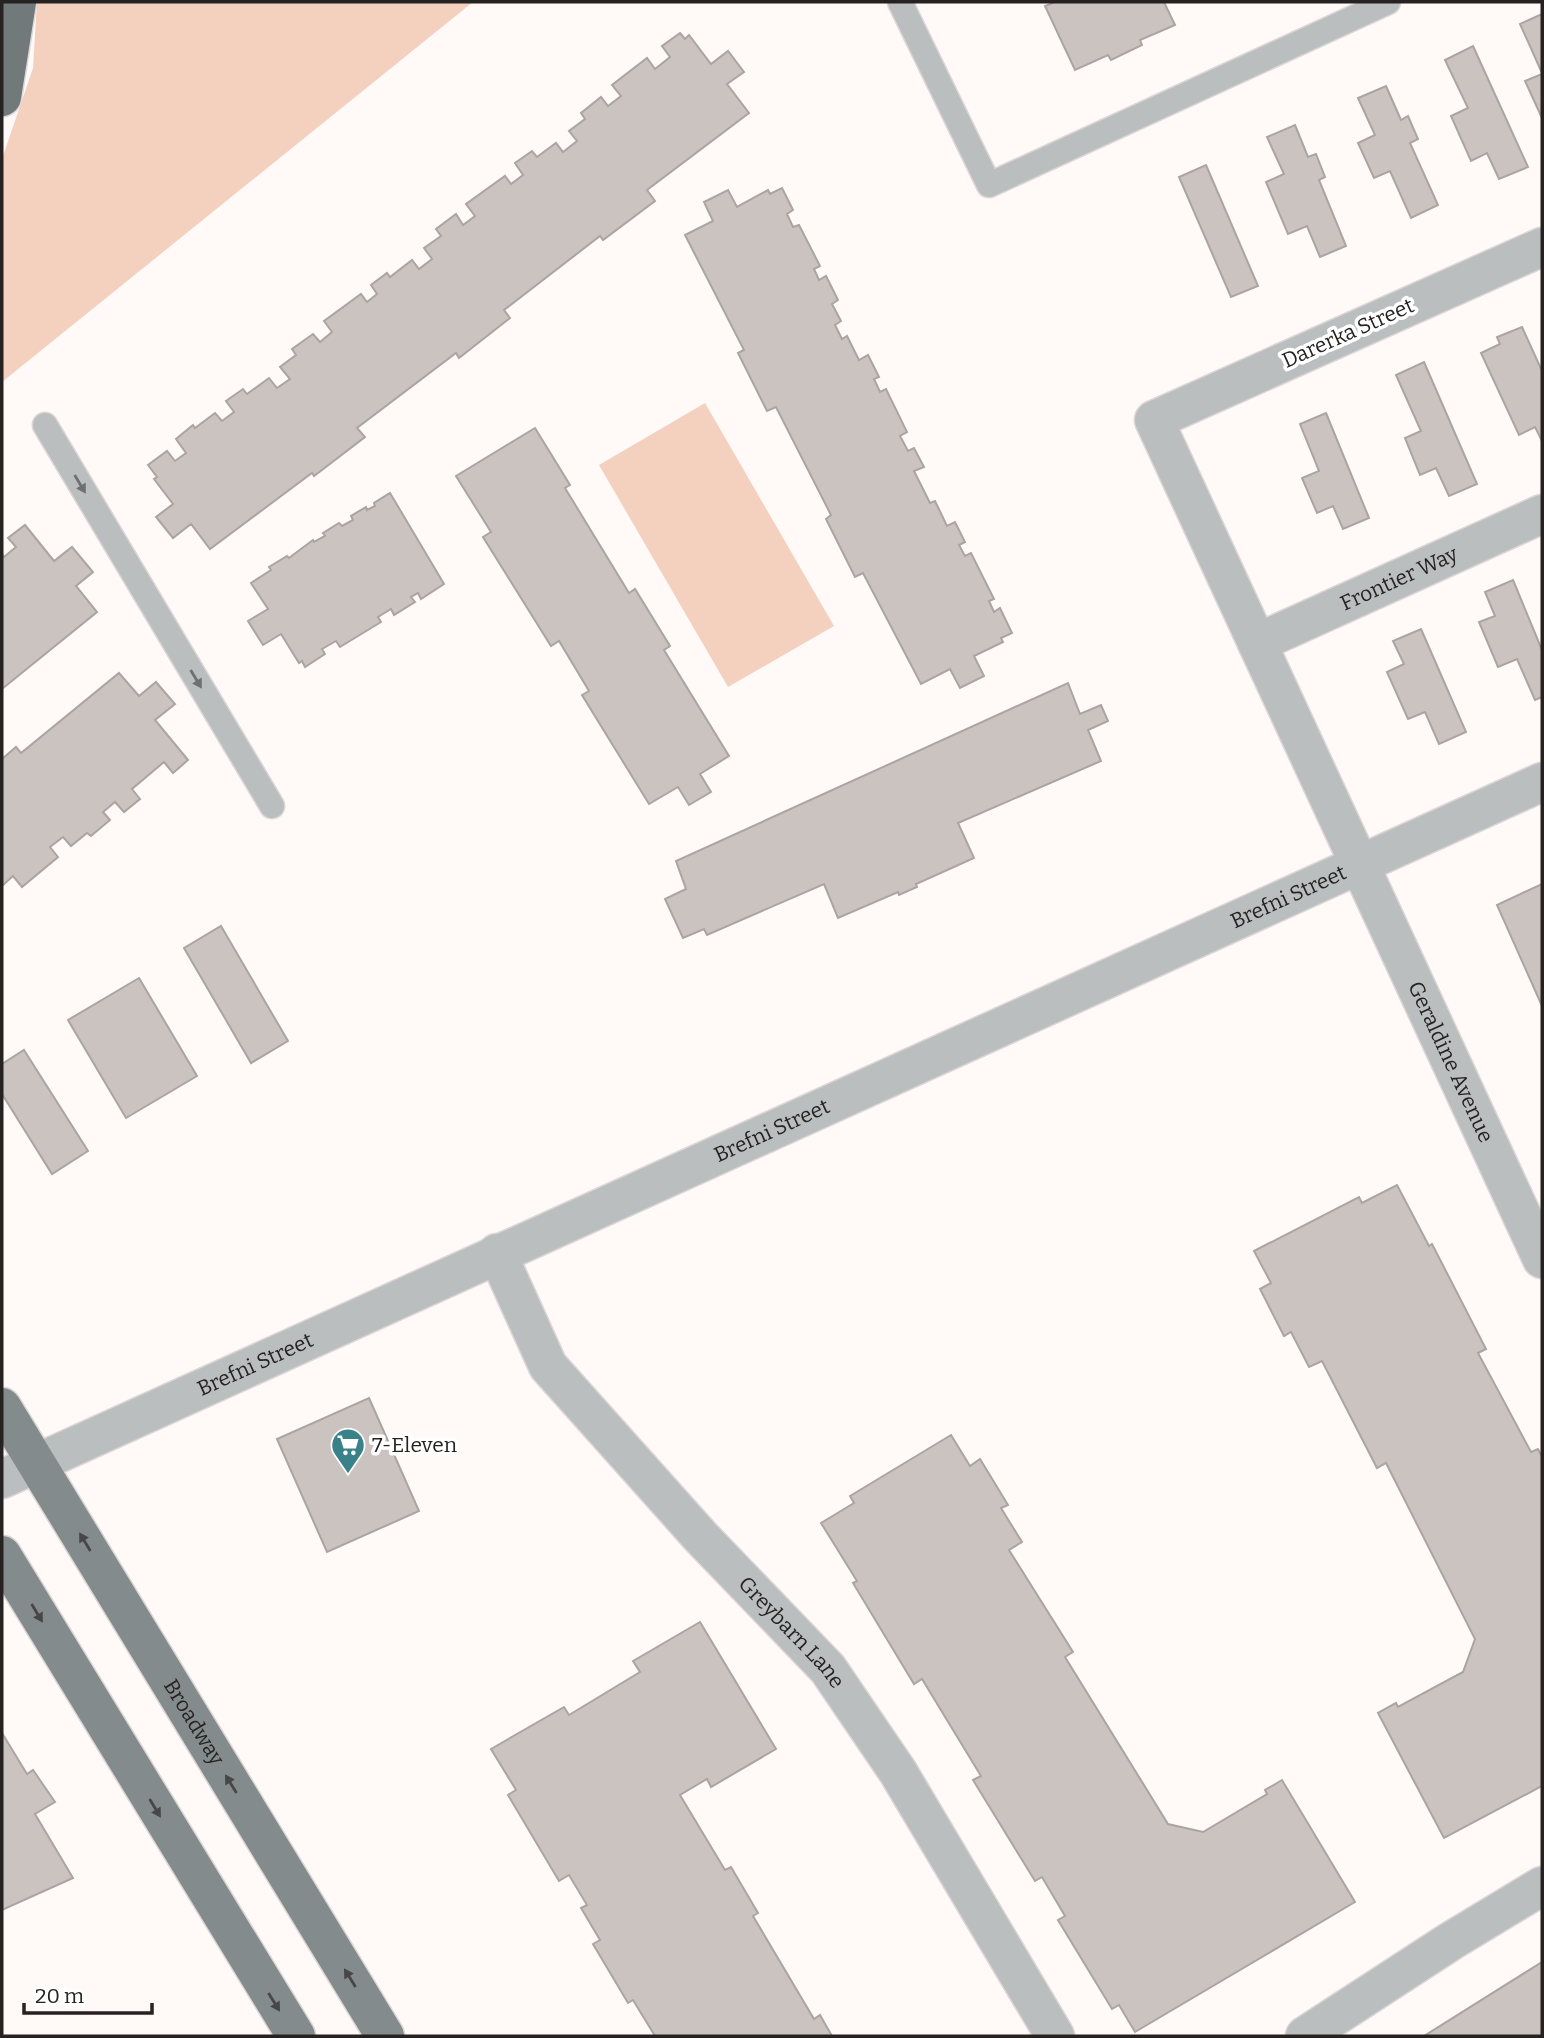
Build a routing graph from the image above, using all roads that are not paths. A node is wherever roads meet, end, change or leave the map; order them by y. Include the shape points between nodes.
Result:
1 (17, 2) edge
2 (900, 2) edge
3 (1388, 2) edge
4 (2, 97) edge
5 (1542, 247) edge
6 (45, 425) dead end
7 (1542, 514) edge
8 (1257, 643) junction
9 (1542, 782) edge
10 (272, 806) dead end
11 (1360, 864) junction
12 (497, 1253) junction
13 (1542, 1259) edge
14 (2, 1407) edge
15 (37, 1462) junction
16 (2, 1479) edge
17 (2, 1555) edge
18 (1542, 1886) edge
19 (296, 2036) edge
20 (386, 2036) edge
21 (1055, 2036) edge
22 (1305, 2036) edge

1 - 4 highway
2 - 3 lane via 989,185
5 - 8 street, Darerka Street via 1154,420
6 -> 10 lane
7 - 8 street, Frontier Way
8 - 11 street
9 - 11 street, Brefni Street
11 - 12 street, Brefni Street
11 - 13 street, Geraldine Avenue
12 - 15 street, Brefni Street
12 - 21 street, Greybarn Lane via 548,1366 700,1536 828,1669 898,1772
14 - 15 main road, Broadway
15 - 16 street, Brefni Street
20 -> 15 main road, Broadway
17 -> 19 main road
18 - 22 street

